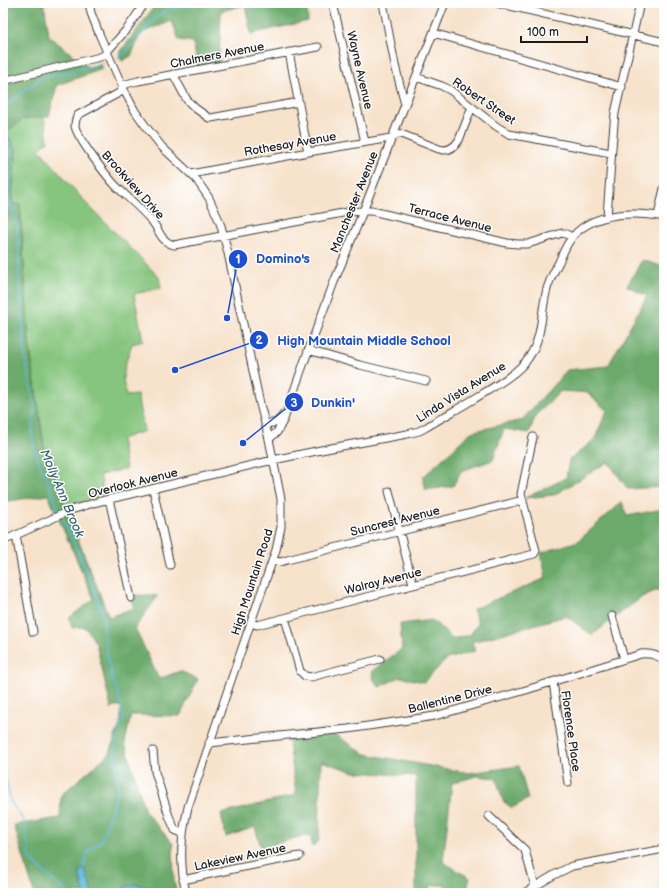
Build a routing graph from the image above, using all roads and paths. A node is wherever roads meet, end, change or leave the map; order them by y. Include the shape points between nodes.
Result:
1 (89, 3) edge
2 (145, 3) edge
3 (333, 3) edge
4 (383, 3) edge
5 (445, 3) edge
6 (497, 3) edge
7 (640, 3) edge
8 (433, 33) junction
9 (633, 34) junction
10 (664, 42) edge
11 (318, 47) dead end
12 (107, 52) junction
13 (289, 52) junction
14 (173, 74) junction
15 (416, 77) junction
16 (3, 81) edge
17 (622, 86) junction
18 (123, 88) junction
19 (299, 102) junction
20 (405, 105) junction
21 (472, 107) junction
22 (393, 136) junction
23 (366, 142) junction
24 (308, 152) junction
25 (611, 153) junction
26 (191, 174) junction
27 (664, 188) edge
28 (363, 211) junction
29 (607, 216) junction
30 (661, 216) edge
31 (224, 236) junction
32 (572, 237) junction
33 (308, 350) junction
34 (426, 381) dead end
35 (287, 410) junction
36 (265, 423) junction
37 (533, 437) dead end
38 (269, 439) junction
39 (273, 460) junction
40 (153, 489) junction
41 (389, 491) dead end
42 (109, 499) junction
43 (523, 500) junction
44 (400, 532) junction
45 (16, 535) junction
46 (3, 541) edge
47 (273, 560) junction
48 (170, 565) dead end
49 (413, 584) junction
50 (131, 598) dead end
51 (612, 616) dead end
52 (286, 618) junction
53 (251, 623) junction
54 (33, 632) dead end
55 (380, 659) dead end
56 (624, 659) junction
57 (664, 660) edge
58 (553, 682) junction
59 (209, 743) junction
60 (154, 751) dead end
61 (568, 784) dead end
62 (489, 816) dead end
63 (182, 833) junction
64 (664, 849) edge
65 (300, 856) dead end
66 (184, 880) junction
67 (535, 886) junction
68 (186, 893) edge
69 (524, 893) edge

1 - 12 street, High Mountain Road
2 - 12 street
3 - 23 street, Wayne Avenue
4 - 20 street
5 - 8 street, Manchester Avenue
6 - 9 street
7 - 9 street
8 - 15 street, Manchester Avenue
8 - 17 street
9 - 10 street
9 - 17 street
11 - 13 street, Chalmers Avenue
12 - 16 street via 100,57
12 - 18 street, High Mountain Road
13 - 14 street, Chalmers Avenue
13 - 19 street
14 - 18 street, Chalmers Avenue via 126,84
14 - 19 street via 187,100 208,118
15 - 20 street, Manchester Avenue
15 - 21 street, Robert Street via 450,90
17 - 25 street
18 - 26 street, High Mountain Road via 154,138
18 - 31 street, Brookview Drive via 120,93 76,117 78,134 91,154 114,184 152,221 166,242 177,245
19 - 24 street
20 - 22 street, Manchester Avenue
21 - 22 street via 459,140 448,150 401,134
21 - 25 street, Robert Street via 509,134
22 - 23 street, Rothesay Avenue
22 - 28 street, Manchester Avenue
23 - 24 street, Rothesay Avenue
24 - 26 street, Rothesay Avenue
25 - 29 street
26 - 31 street, High Mountain Road via 209,198
27 - 30 street
28 - 31 street, Terrace Avenue
28 - 32 street, Terrace Avenue via 392,215 507,243 528,244 562,233
28 - 33 street, Manchester Avenue
29 - 30 street via 629,213
29 - 32 street via 589,223
31 - 36 street, High Mountain Road
32 - 39 street, Linda Vista Avenue via 549,283 538,341 524,364 498,384 419,431
33 - 34 street
33 - 35 street, Manchester Avenue
35 - 36 street, Manchester Avenue via 277,422
35 - 38 street, Manchester Avenue via 281,426
36 - 38 street, High Mountain Road
37 - 43 street
38 - 39 street, High Mountain Road
39 - 40 street, Overlook Avenue
39 - 47 street, High Mountain Road via 282,511 280,535
40 - 42 street, Overlook Avenue
40 - 48 street
41 - 44 street
42 - 45 street, Overlook Avenue via 71,510
42 - 50 street
43 - 44 street, Suncrest Avenue
43 - 49 street, Walray Avenue via 536,550 534,554
44 - 47 street, Suncrest Avenue via 280,562
44 - 49 street
45 - 46 street, Overlook Avenue
45 - 54 street
47 - 53 street, High Mountain Road
49 - 52 street, Walray Avenue
51 - 56 street
52 - 53 street, Walray Avenue via 257,625
52 - 55 street via 300,671 305,676 311,677
53 - 59 street, High Mountain Road
56 - 57 street, Ballentine Drive via 646,653
56 - 58 street, Ballentine Drive
58 - 59 street, Ballentine Drive via 428,717 355,728
58 - 61 street, Florence Place
59 - 63 street, High Mountain Road via 188,806
60 - 63 street via 156,772 169,816 175,830
62 - 67 street via 524,850
63 - 66 street, High Mountain Road
64 - 67 street via 575,865
65 - 66 street, Lakeview Avenue
66 - 68 street, High Mountain Road
67 - 69 street

